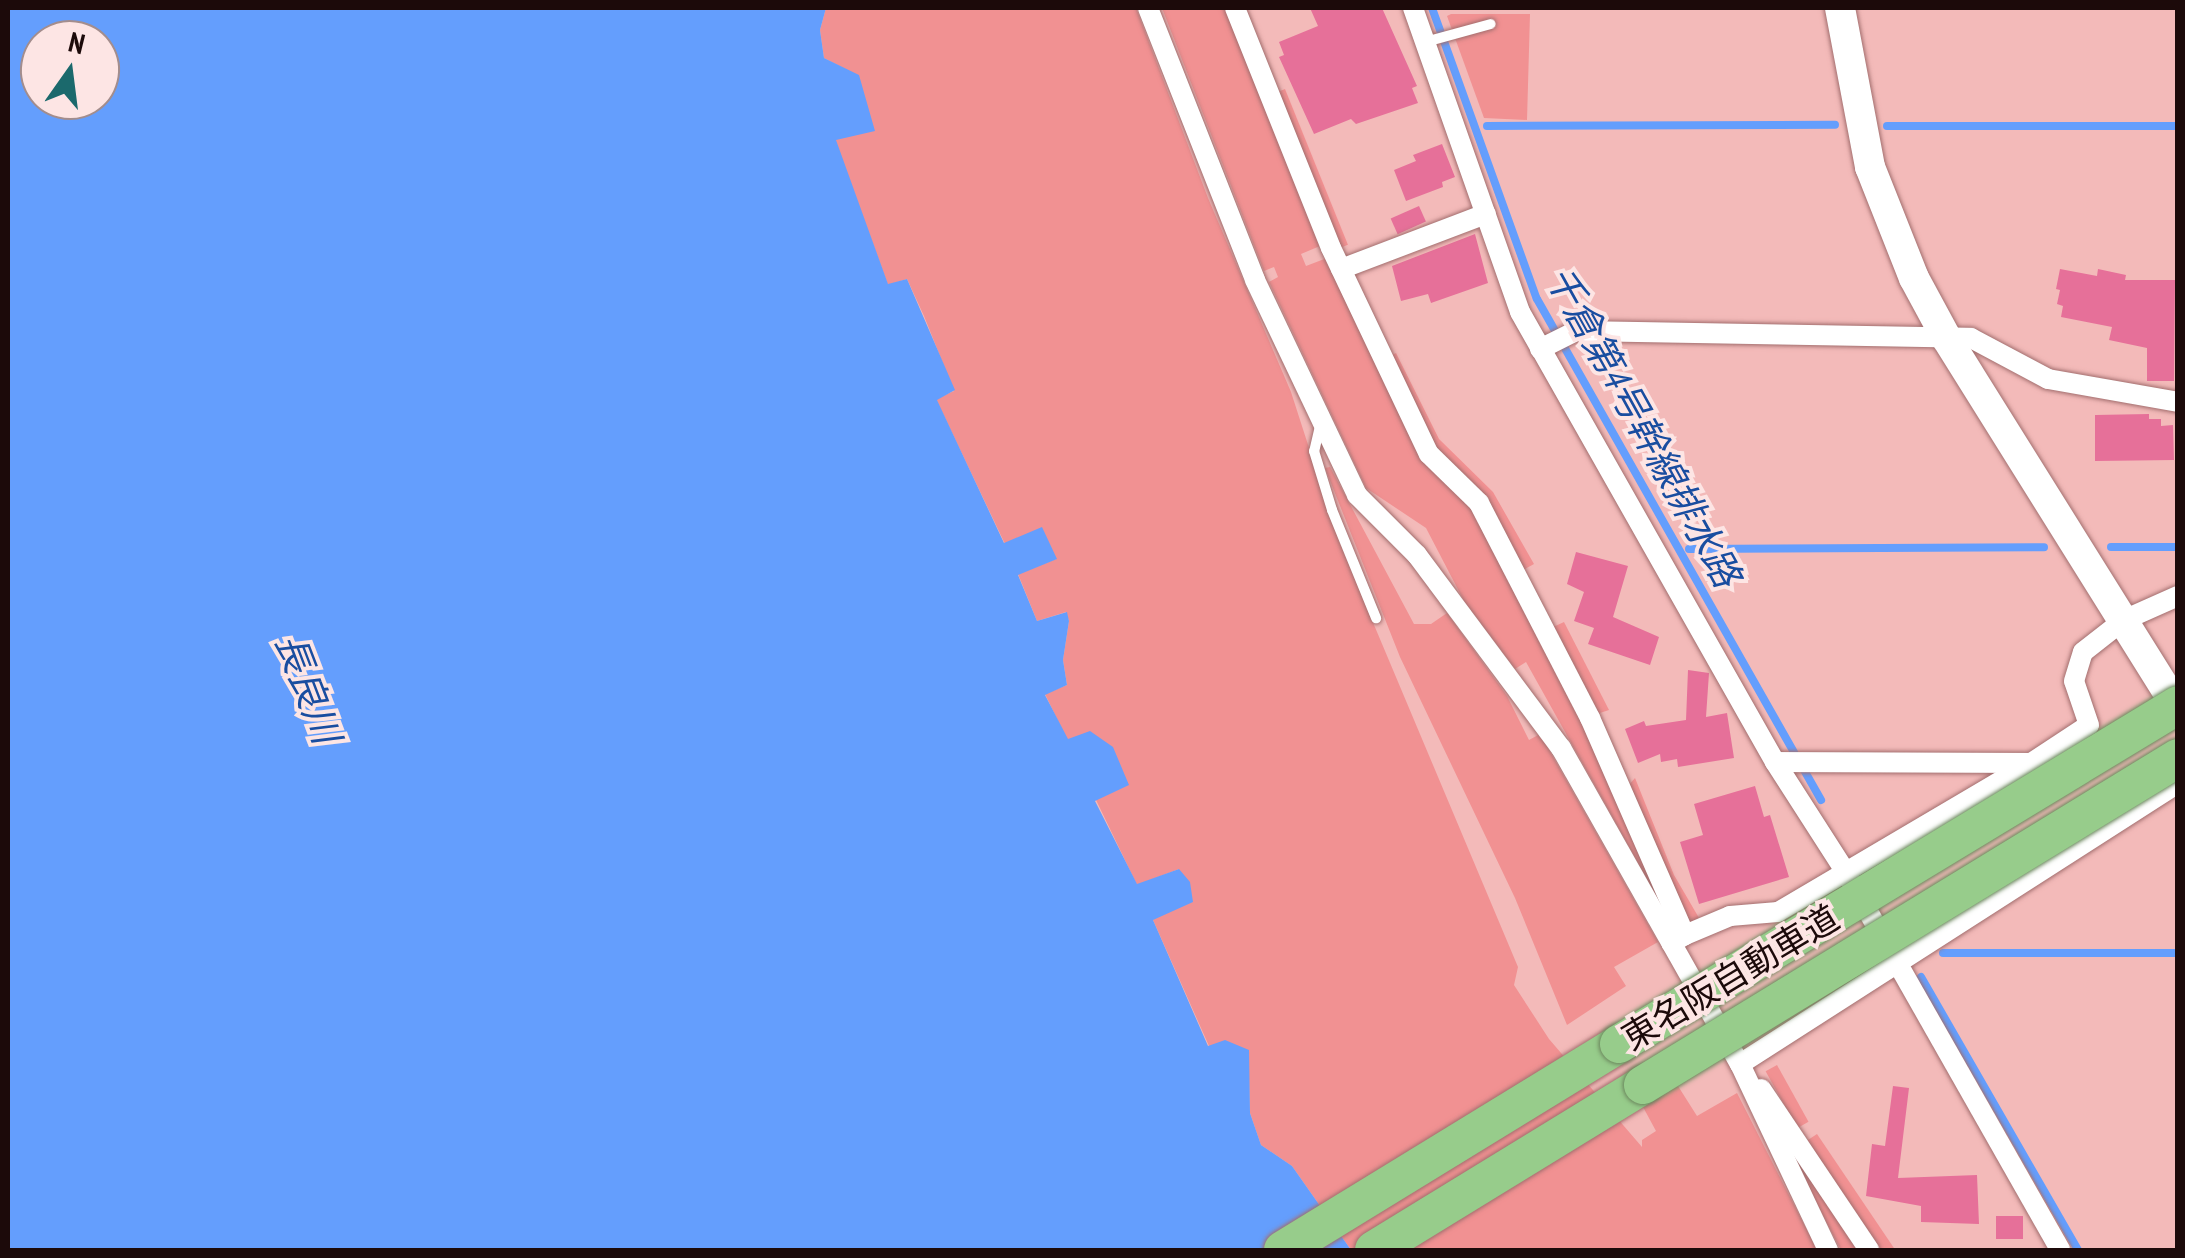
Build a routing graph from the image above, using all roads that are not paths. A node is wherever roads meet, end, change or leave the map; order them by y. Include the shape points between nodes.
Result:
1 (1148, 8) edge
2 (1236, 8) edge
3 (1414, 8) edge
4 (1840, 8) edge
5 (1492, 24) dead end
6 (1430, 40) junction
7 (1486, 214) junction
8 (1341, 270) junction
9 (1947, 339) junction
10 (1553, 342) junction
11 (2178, 402) edge
12 (1321, 420) junction
13 (2178, 596) edge
14 (1376, 618) dead end
15 (2124, 620) junction
16 (2178, 707) edge
17 (2089, 725) junction
18 (2178, 758) edge
19 (1782, 762) junction
20 (2030, 763) junction
21 (2178, 782) edge
22 (1844, 871) junction
23 (1678, 939) junction
24 (1899, 965) junction
25 (1740, 1064) junction
26 (1284, 1250) edge
27 (1374, 1250) edge
28 (1828, 1250) edge
29 (1869, 1250) edge
30 (2060, 1250) edge

1 - 12 street via 1255,280
2 - 8 street
3 - 6 street
4 - 9 street via 1870,167 1887,219
5 - 6 lane
6 - 7 street
7 - 8 street
7 - 10 street via 1520,312
8 - 23 street via 1429,454 1479,503 1590,718
9 - 10 street via 1576,331
9 - 11 street via 1971,338 2048,378
9 - 15 street
10 - 19 street
12 - 14 lane via 1314,450
12 - 23 street via 1357,495 1417,555 1561,748
13 - 15 street
15 - 16 street
15 - 17 street via 2082,652 2074,682
16 - 26 highway, 東名阪自動車道, bridge
17 - 20 street
17 - 21 street
18 - 27 highway, 東名阪自動車道, bridge
19 - 20 street
19 - 22 street
20 - 22 street
21 - 24 street
22 - 23 street via 1778,912 1730,916
22 - 24 street
23 - 25 street
24 - 25 street
24 - 30 street
25 - 28 street
25 - 29 street via 1776,1107

